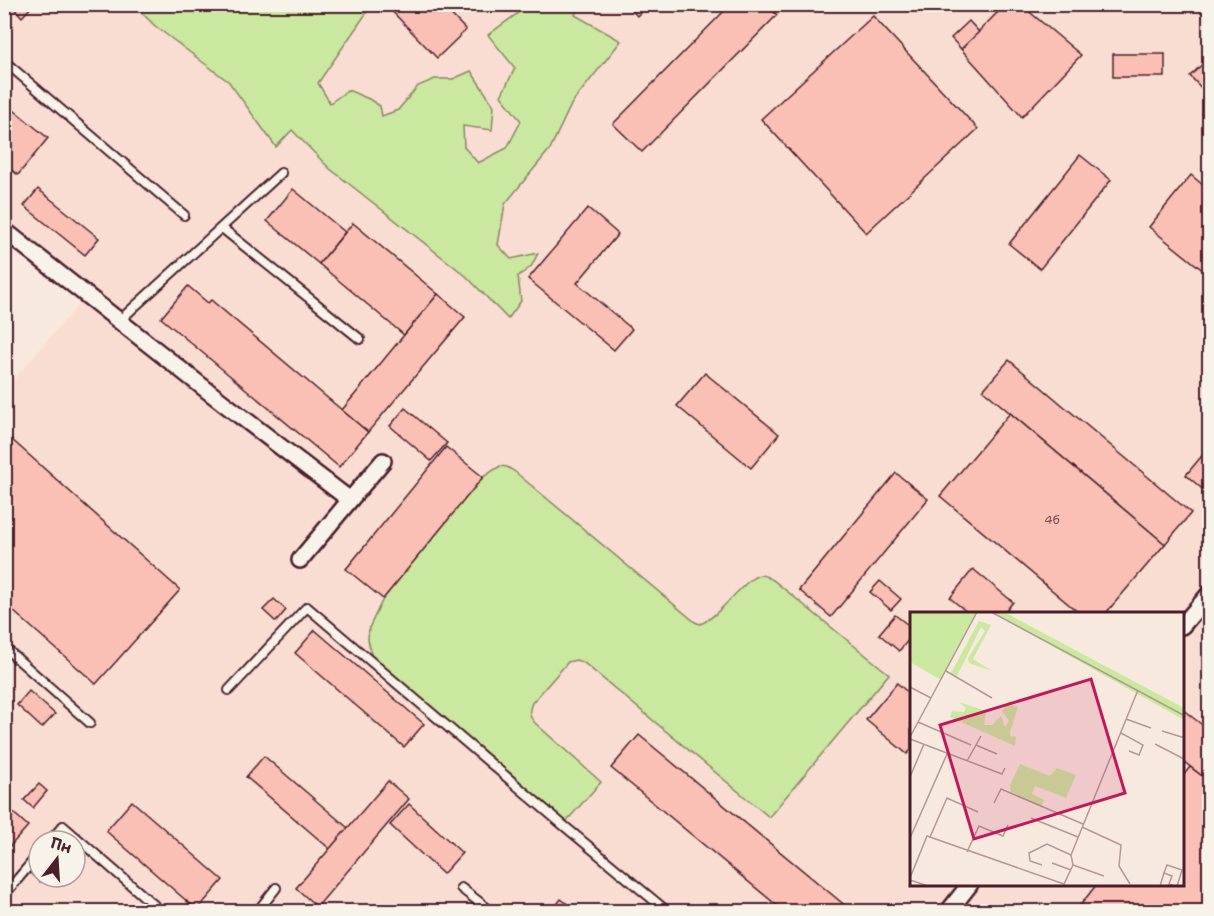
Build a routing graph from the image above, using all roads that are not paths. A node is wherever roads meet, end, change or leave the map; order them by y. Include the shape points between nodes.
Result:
1 (4, 61) edge
2 (281, 173) dead end
3 (184, 215) dead end
4 (222, 228) junction
5 (4, 230) edge
6 (120, 320) junction
7 (360, 339) dead end
8 (383, 461) dead end
9 (350, 500) junction
10 (300, 560) dead end
11 (1209, 593) edge
12 (1184, 624) edge
13 (4, 647) edge
14 (229, 690) dead end
15 (90, 723) dead end
16 (87, 847) edge
17 (27, 868) edge
18 (969, 886) edge
19 (276, 888) dead end
20 (460, 888) dead end
21 (4, 895) edge
22 (162, 912) edge
23 (257, 912) edge
24 (492, 912) edge
25 (668, 912) edge
26 (948, 912) edge

1 - 3 lane
2 - 4 lane
4 - 6 lane
4 - 7 lane
5 - 6 street
6 - 9 street
8 - 9 street
9 - 10 street
11 - 12 street
13 - 15 lane
14 - 25 lane via 307,607
16 - 22 lane
17 - 21 lane
18 - 26 street
19 - 23 lane
20 - 24 lane

